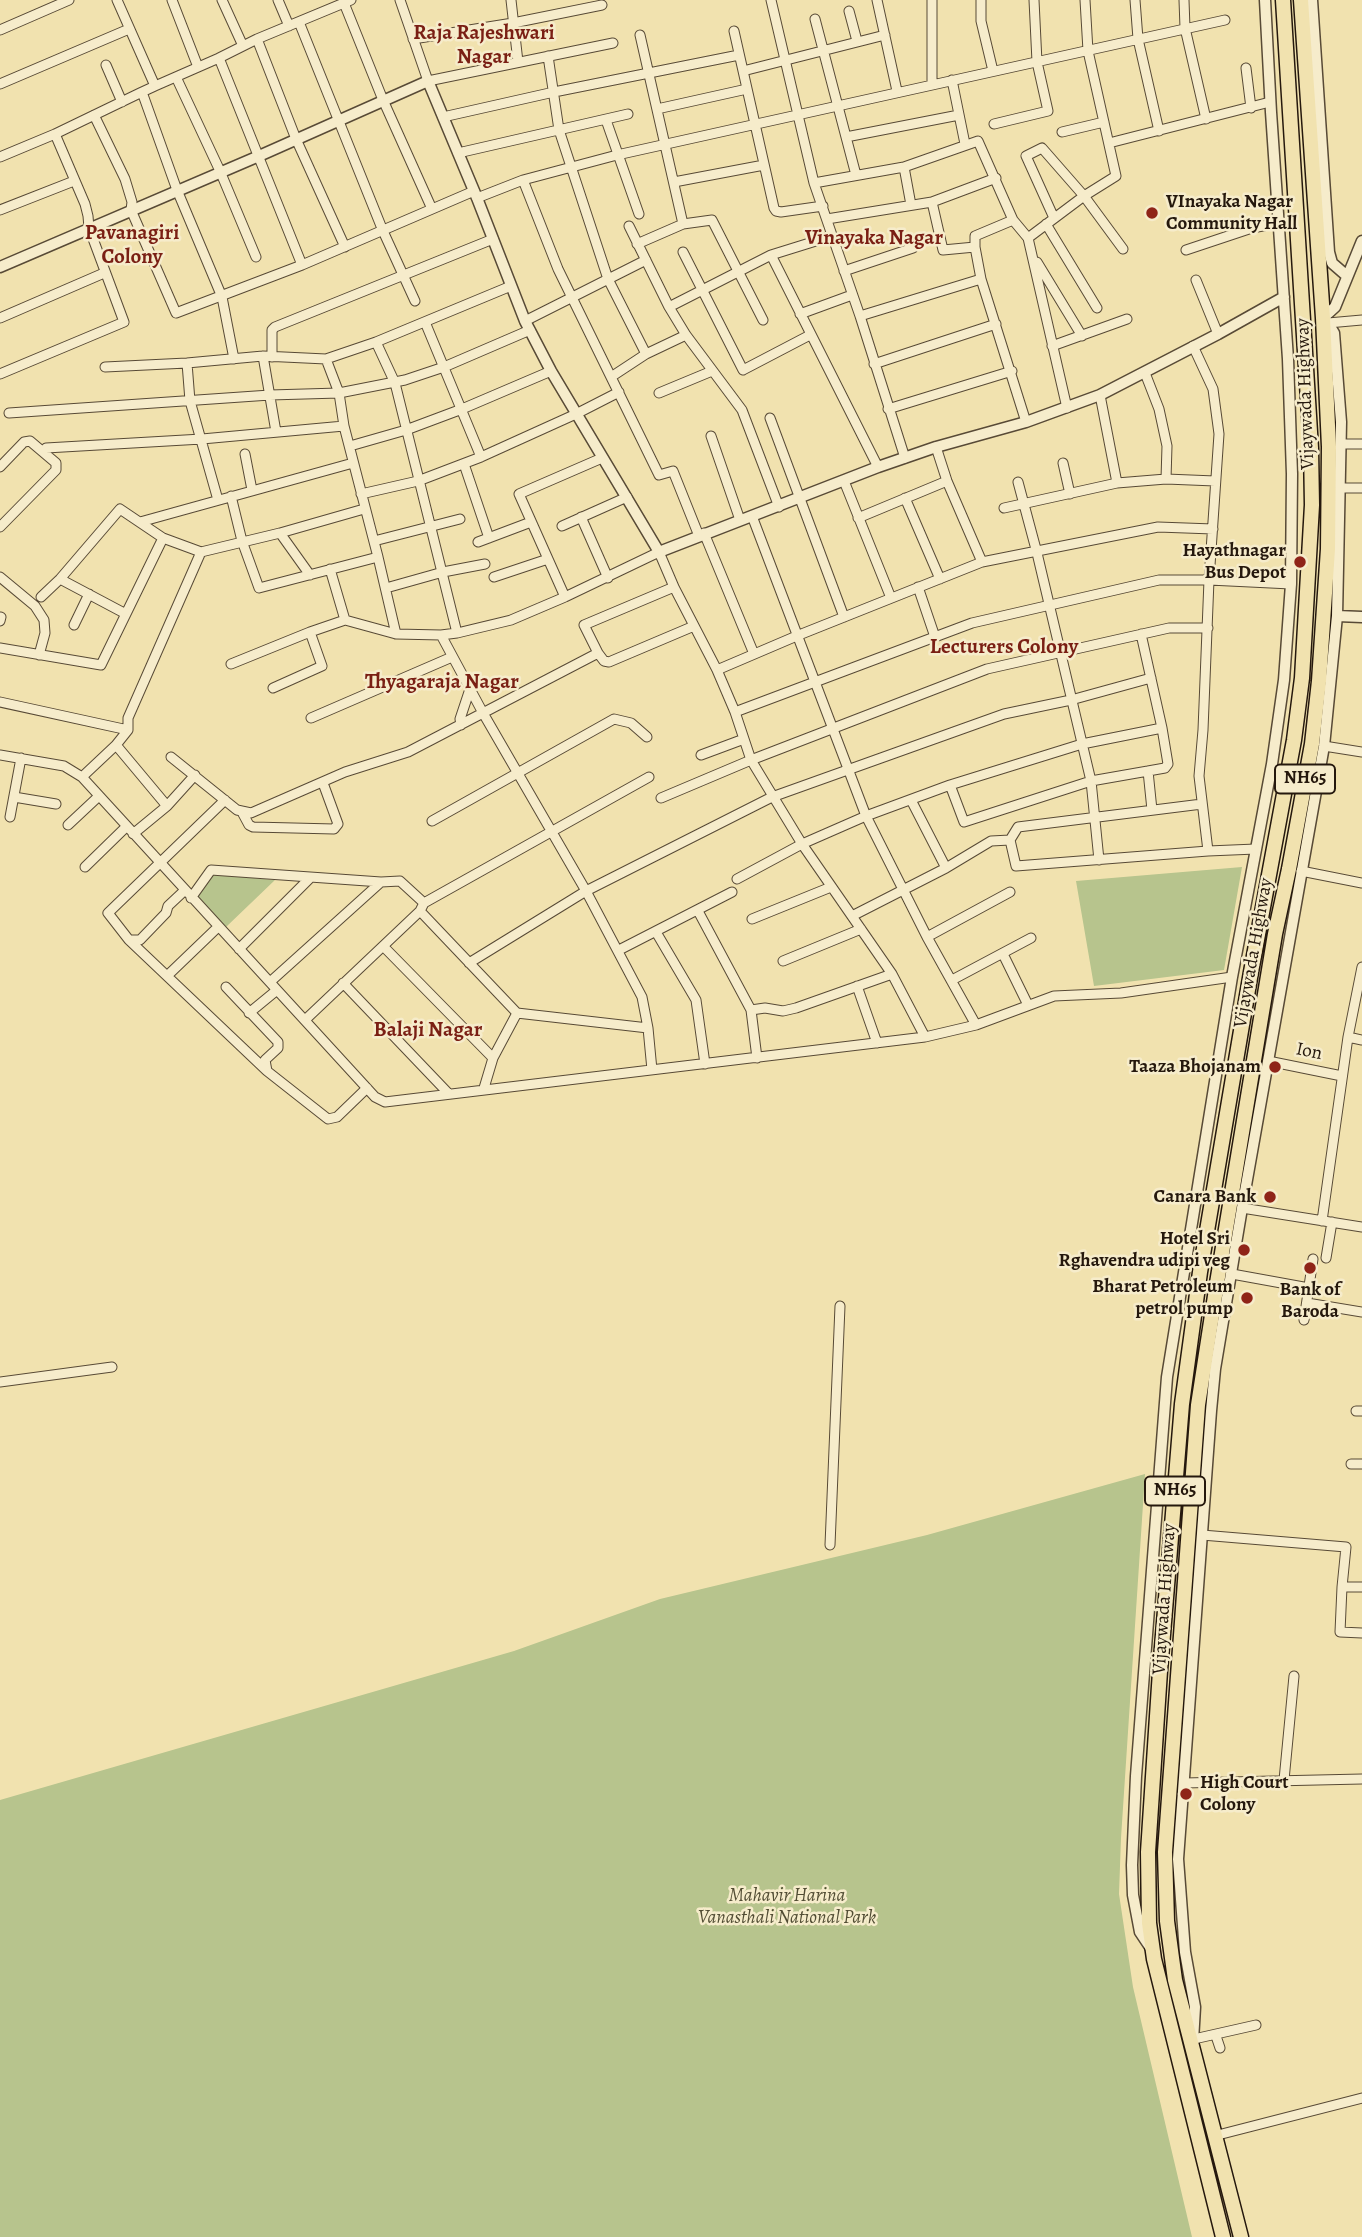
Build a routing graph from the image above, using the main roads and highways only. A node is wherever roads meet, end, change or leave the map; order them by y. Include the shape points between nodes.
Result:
1 (1283, 0) edge
2 (1301, 0) edge
3 (1285, 791) junction
4 (1302, 794) junction
5 (1223, 2237) edge
6 (1241, 2237) edge

1 - 3 highway, Vijaywada Highway / NH65 via 1312,505 1302,678
2 - 4 highway, Vijaywada Highway / NH65 via 1312,80 1329,447 1319,681
3 - 4 highway
3 - 5 highway, Vijaywada Highway / NH65 via 1200,1272 1182,1404 1147,1892 1153,1953
4 - 6 highway, Vijaywada Highway / NH65 via 1198,1405 1165,1874 1171,1956

